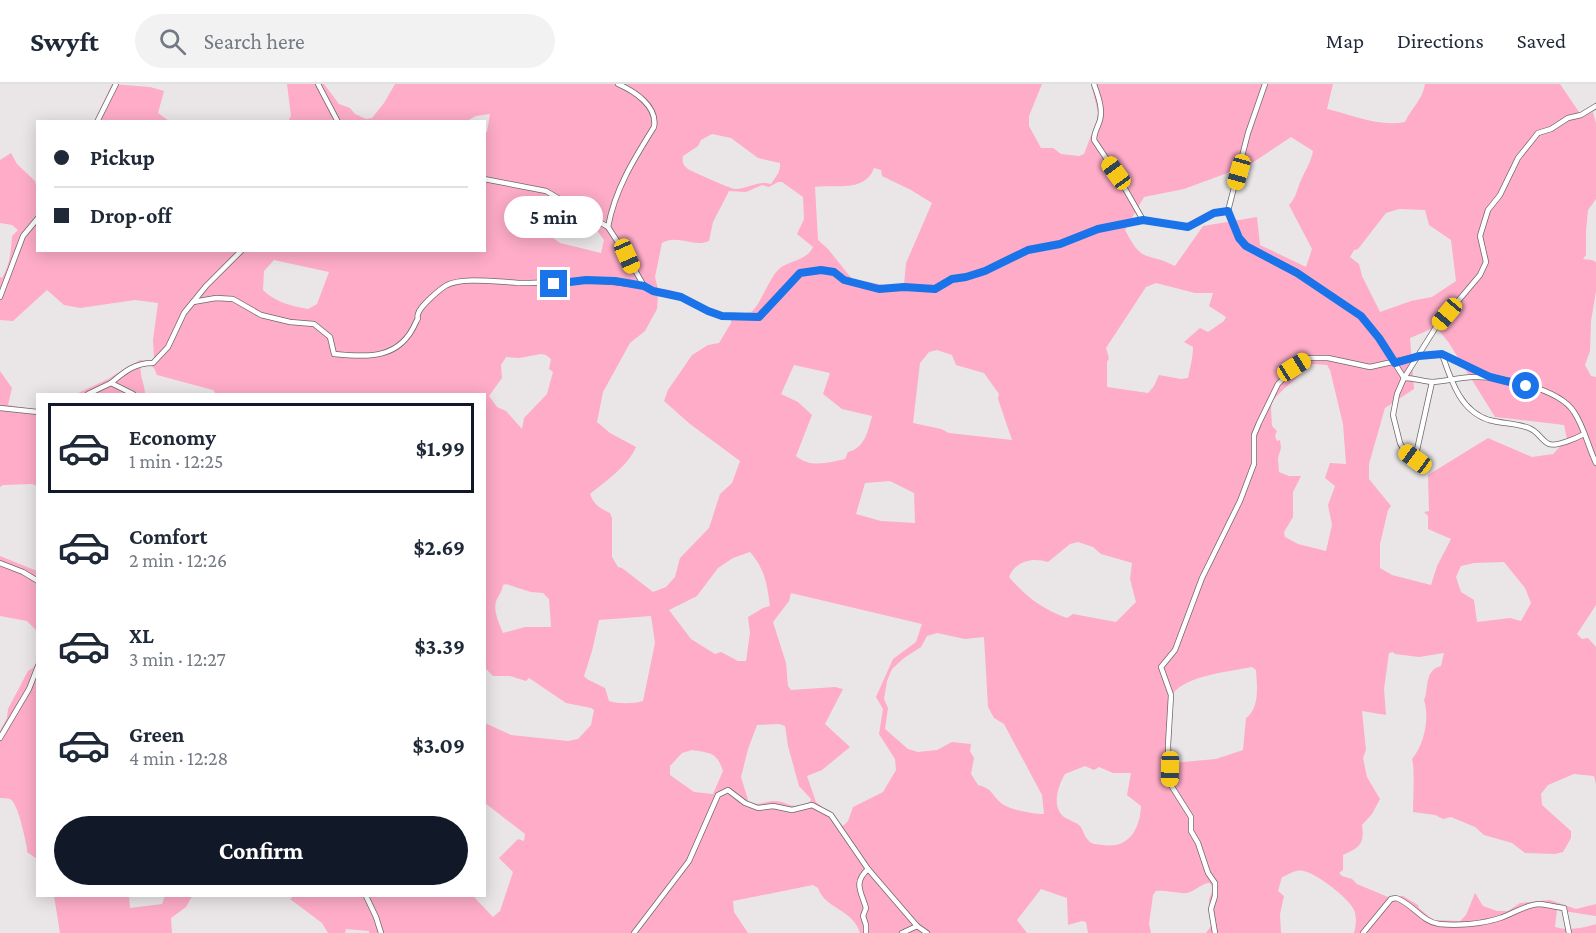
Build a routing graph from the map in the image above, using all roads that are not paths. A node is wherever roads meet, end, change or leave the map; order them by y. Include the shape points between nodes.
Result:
1 (116, 84) edge
2 (318, 84) edge
3 (618, 84) edge
4 (1094, 84) edge
5 (1265, 84) edge
6 (1596, 106) edge
7 (98, 120) edge
8 (337, 120) edge
9 (486, 179) edge
10 (1228, 211) junction
11 (36, 220) edge
12 (1143, 220) junction
13 (608, 227) junction
14 (240, 252) edge
15 (644, 286) junction
16 (0, 297) edge
17 (193, 302) junction
18 (1442, 354) junction
19 (1419, 356) junction
20 (1395, 363) junction
21 (1490, 377) junction
22 (1404, 378) junction
23 (1451, 379) junction
24 (1432, 382) junction
25 (111, 383) junction
26 (90, 393) edge
27 (131, 393) edge
28 (0, 408) edge
29 (36, 412) edge
30 (1584, 434) junction
31 (1596, 462) edge
32 (0, 562) edge
33 (36, 580) edge
34 (36, 671) edge
35 (0, 738) edge
36 (868, 869) junction
37 (366, 897) edge
38 (917, 926) junction
39 (381, 933) edge
40 (634, 933) edge
41 (866, 933) edge
42 (902, 933) edge
43 (927, 933) edge
44 (1215, 933) edge
45 (1363, 933) edge
46 (1569, 933) edge

1 - 7 street
2 - 8 street
3 - 13 street via 636,92 655,120 628,168
4 - 12 street via 1101,107 1094,140
5 - 10 street
6 - 19 street via 1538,133 1518,158 1482,223 1480,236 1486,262
9 - 13 street via 546,190
10 - 12 street via 1214,213 1188,227
10 - 20 street via 1246,246 1297,273 1361,316
11 - 16 street via 23,236
12 - 15 street via 1028,250 935,289 879,289 844,280 834,272 800,273 759,317 722,316 681,297
13 - 15 street
14 - 17 street
15 - 17 street via 586,280 554,284 465,280 447,285 432,296 420,310 408,337 395,349 362,357 334,354 330,337 314,324 261,315 232,299
17 - 25 street via 168,347 153,363 134,366
18 - 19 street
18 - 21 street
18 - 23 street
19 - 20 street
19 - 22 street
20 - 22 street
20 - 44 street via 1370,367 1309,358 1278,384 1254,435 1254,464 1240,501 1202,578 1175,651 1161,667 1171,695 1169,782 1191,818 1191,831 1215,883 1211,909
21 - 23 street
21 - 30 street via 1562,399 1574,411
22 - 24 street
22 - 24 street via 1394,415 1400,443 1415,459
23 - 24 street
23 - 30 street via 1469,410 1487,420 1530,428 1552,445
25 - 26 street
25 - 27 street
28 - 29 street
30 - 31 street
32 - 33 street
34 - 35 street
36 - 38 street
36 - 40 street via 831,815 812,805 792,810 758,808 728,790 717,795 689,861
36 - 41 street via 860,876 858,885 866,908
37 - 39 street
38 - 42 street
38 - 43 street
45 - 46 street via 1396,898 1439,924 1500,918 1539,904 1564,908

